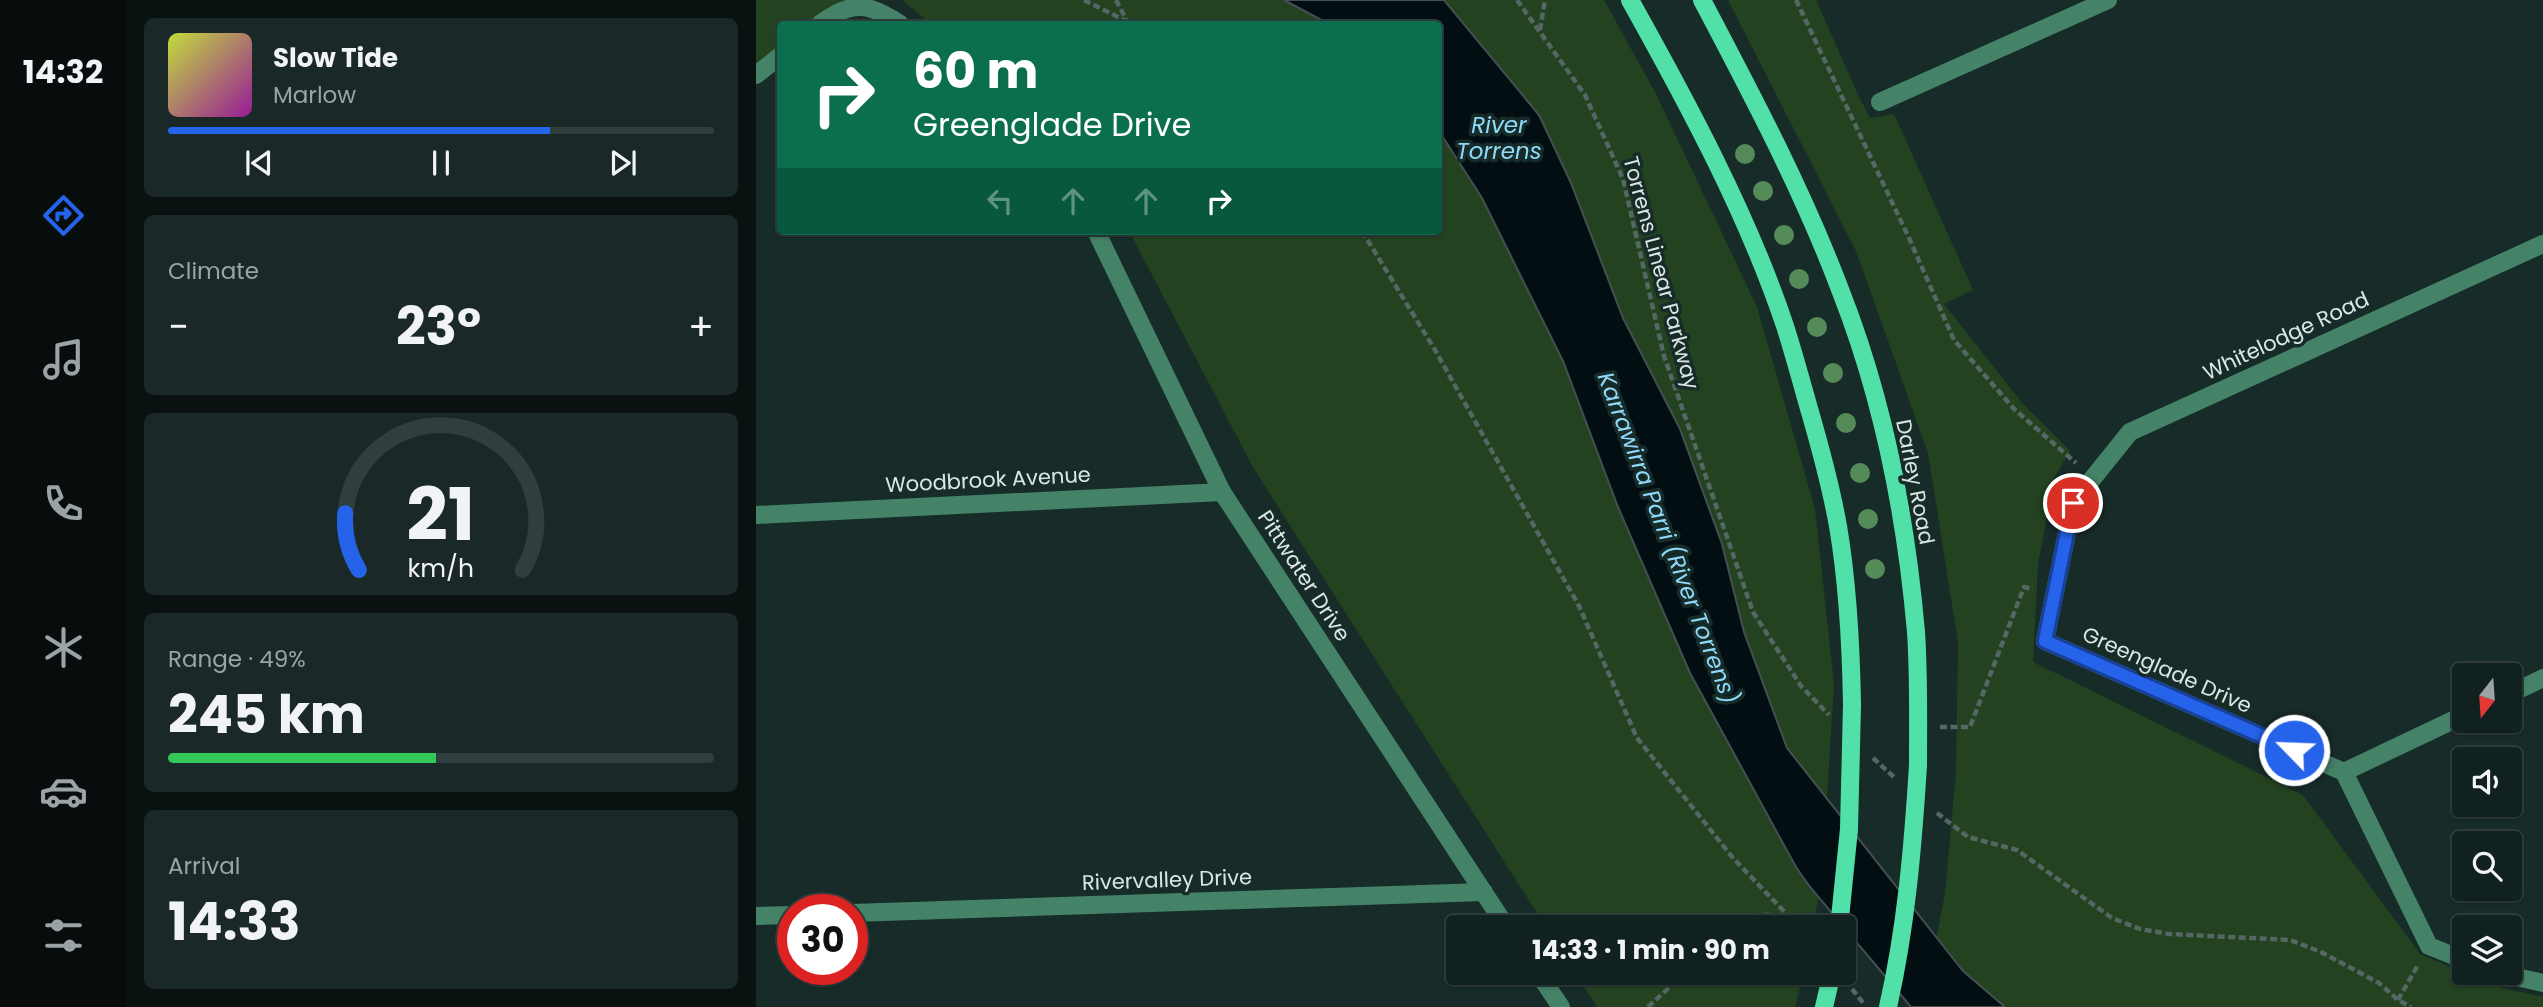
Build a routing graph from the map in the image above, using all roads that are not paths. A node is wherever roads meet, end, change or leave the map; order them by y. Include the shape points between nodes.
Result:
1 (1630, 0) edge
2 (1702, 0) edge
3 (2108, 0) edge
4 (826, 21) edge
5 (895, 21) edge
6 (777, 58) edge
7 (756, 75) edge
8 (1880, 102) dead end
9 (1098, 235) edge
10 (2543, 244) edge
11 (1222, 492) junction
12 (2073, 503) joint
13 (756, 515) edge
14 (2543, 678) edge
15 (2522, 688) edge
16 (2452, 721) edge
17 (2344, 772) junction
18 (1484, 892) junction
19 (868, 912) edge
20 (777, 915) edge
21 (1499, 915) edge
22 (1840, 915) edge
23 (756, 916) edge
24 (2452, 955) edge
25 (2522, 978) edge
26 (2543, 983) edge
27 (1546, 985) edge
28 (1829, 985) edge
29 (1561, 1007) edge
30 (1824, 1007) edge
31 (1888, 1007) edge

1 - 22 main road, bridge via 1681,92 1762,267 1826,467 1838,525 1851,643 1849,830
2 - 31 main road, Darley Road, bridge via 1799,192 1842,292 1882,425 1908,561 1916,635 1918,765 1906,902
3 - 8 street
4 - 5 street via 853,6 878,10
6 - 7 street
9 - 11 street, Pittwater Drive
10 - 12 street, Whitelodge Road via 2130,432
11 - 13 street, Woodbrook Avenue
11 - 18 street, Pittwater Drive
12 - 17 street, Greenglade Drive via 2045,641
14 - 15 street
16 - 17 street
17 - 24 street via 2430,946
18 - 19 street, Rivervalley Drive
18 - 21 street, Pittwater Drive
20 - 23 street
25 - 26 street
27 - 29 street
28 - 30 main road

